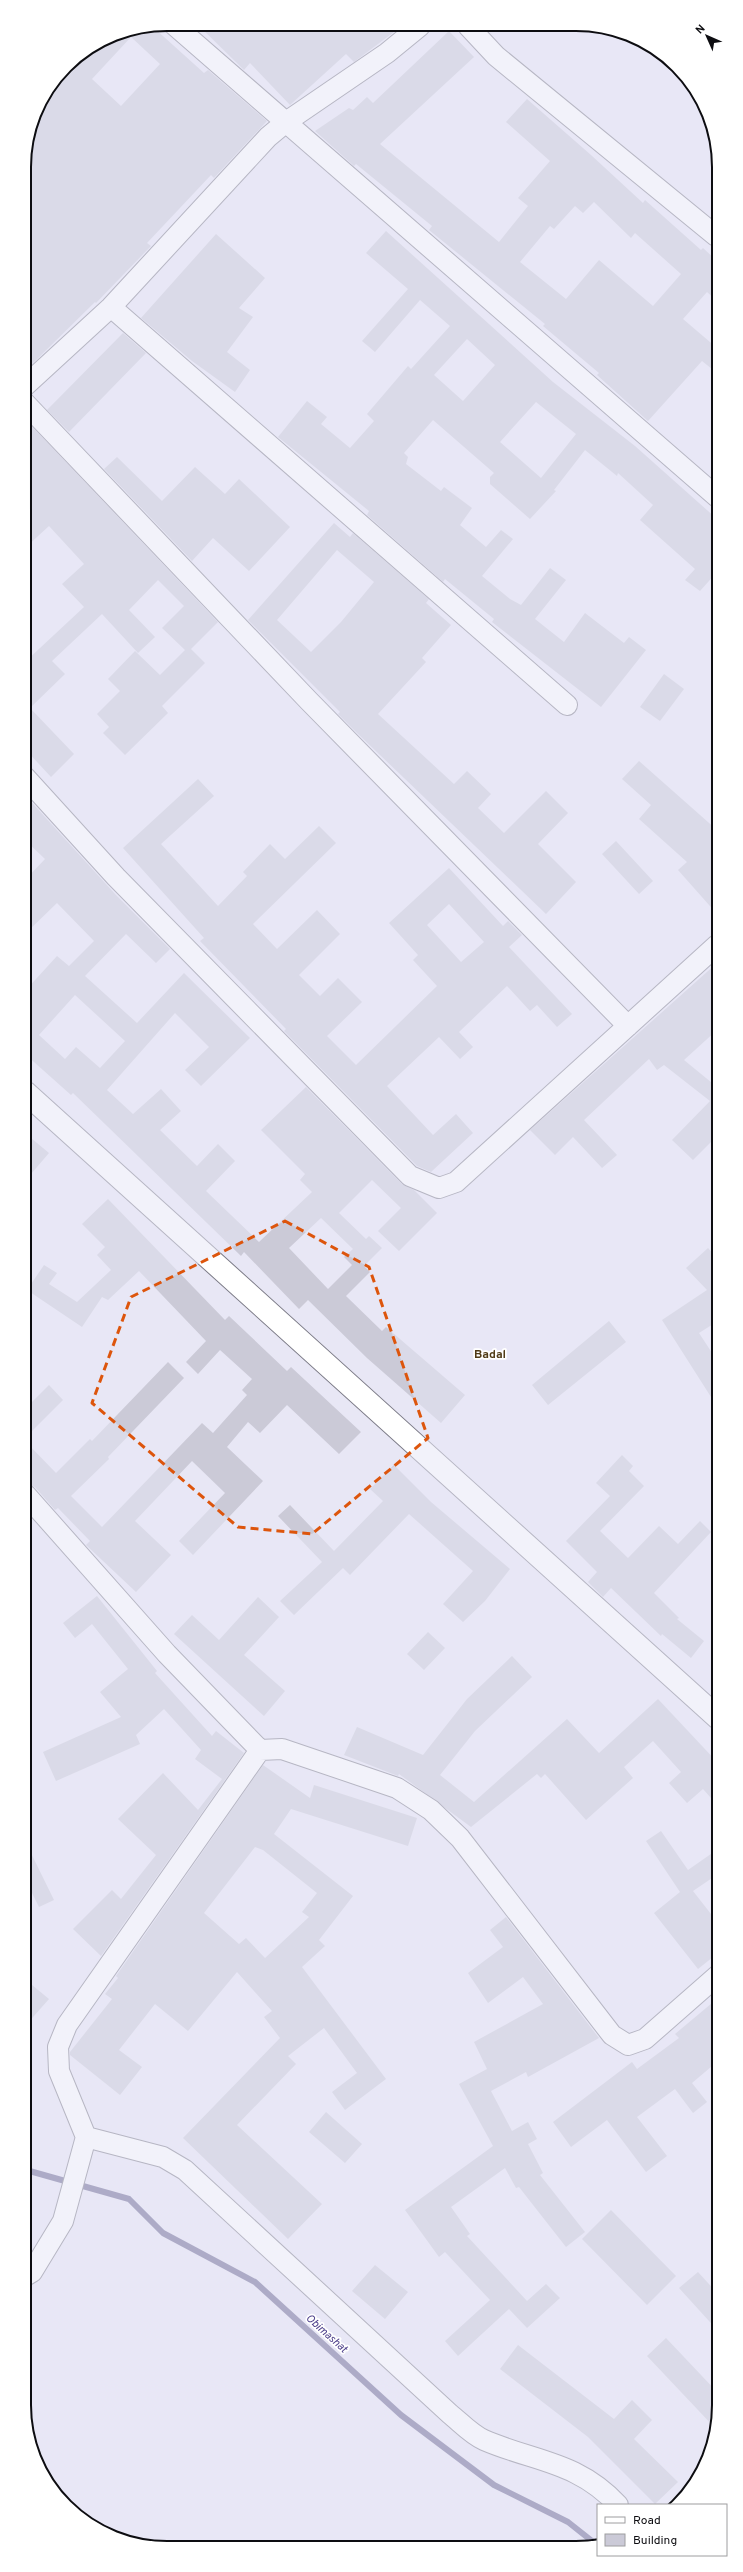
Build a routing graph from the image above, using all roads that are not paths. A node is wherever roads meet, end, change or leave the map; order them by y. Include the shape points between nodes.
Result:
1 (181, 31) edge
2 (414, 31) edge
3 (473, 31) edge
4 (286, 122) junction
5 (712, 233) edge
6 (111, 307) junction
7 (31, 380) edge
8 (31, 410) edge
9 (712, 493) edge
10 (567, 705) dead end
11 (31, 783) edge
12 (712, 950) edge
13 (628, 1026) junction
14 (31, 1097) edge
15 (31, 1501) edge
16 (712, 1713) edge
17 (260, 1750) junction
18 (712, 1980) edge
19 (86, 2137) junction
20 (31, 2272) edge
21 (617, 2504) edge

1 - 4 street
2 - 4 street via 375,62
3 - 5 street via 496,56
4 - 6 street via 268,137
4 - 9 street
6 - 7 street
6 - 10 street
8 - 13 street via 309,701
11 - 13 street via 116,877 410,1176 439,1188 456,1182
12 - 13 street
14 - 16 street
15 - 17 street via 167,1654
17 - 18 street via 282,1749 396,1788 431,1810 460,1838 612,2035 628,2045 645,2039
17 - 19 street via 67,2025 58,2047 58,2071
19 - 20 street via 63,2221
19 - 21 street via 163,2158 185,2170 450,2414 483,2440 582,2474

